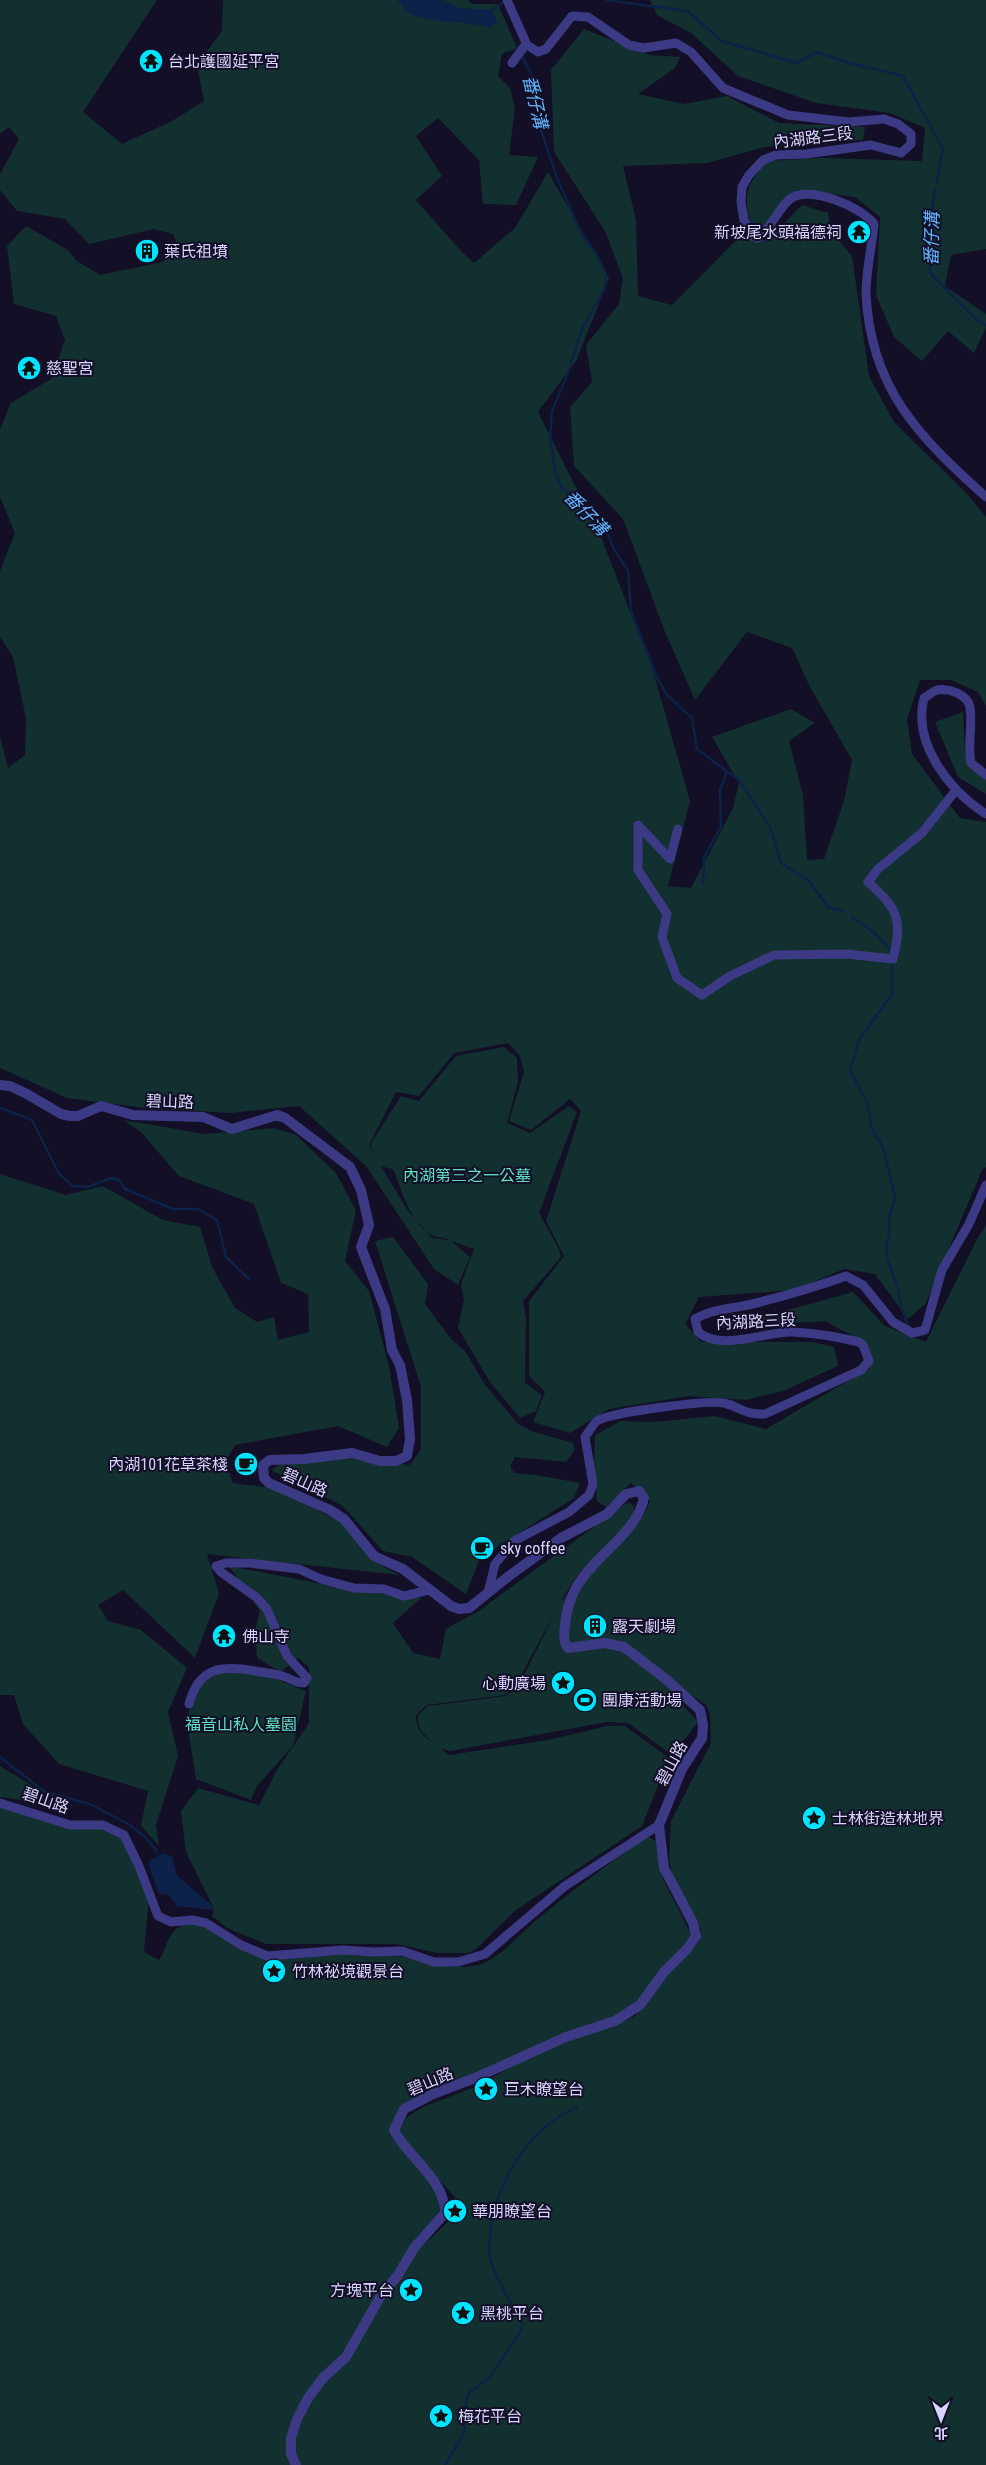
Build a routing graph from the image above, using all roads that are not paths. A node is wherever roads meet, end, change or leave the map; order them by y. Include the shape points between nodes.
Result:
1 (507, 2) edge
2 (526, 44) junction
3 (512, 63) dead end
4 (986, 497) edge
5 (986, 775) edge
6 (956, 790) junction
7 (986, 814) edge
8 (678, 829) dead end
9 (0, 1085) edge
10 (986, 1185) edge
11 (429, 1590) junction
12 (488, 1593) junction
13 (189, 1704) dead end
14 (0, 1803) edge
15 (659, 1825) junction
16 (296, 2465) edge

1 - 2 street
2 - 3 street
2 - 4 street, 內湖路三段 via 538,52 546,49 572,16 584,15 629,45 676,43 691,52 723,88 788,114 849,122 884,118 911,134 911,144 901,153 871,145 776,155 763,160 742,187 744,220 752,236 758,238 791,198 805,195 842,201 869,218 874,224 866,291 876,358 894,398 909,418 940,456
5 - 6 street via 970,763 970,706 954,691 937,690 924,698 921,707 925,739 942,773
6 - 7 street
6 - 8 street via 922,833 878,869 868,882 890,902 900,932 893,959 847,954 774,955 730,976 702,995 676,978 662,937 667,914 638,870 638,825 670,859
9 - 11 street, 碧山路 via 10,1086 70,1116 101,1106 133,1115 203,1117 232,1129 277,1115 350,1167 361,1190 369,1225 361,1247 385,1309 392,1350 400,1365 407,1400 410,1439 407,1456 396,1461 380,1461 352,1453 270,1460 263,1465 263,1474 269,1483 317,1502 344,1519 374,1556 403,1569
10 - 12 street, 內湖路三段 via 969,1224 942,1270 925,1330 912,1333 893,1322 863,1285 846,1276 808,1290 707,1312 696,1319 698,1332 706,1339 737,1340 792,1332 859,1342 869,1361 861,1370 765,1414 750,1415 724,1403 662,1408 597,1421 585,1436 593,1484 589,1495 569,1512 514,1540 495,1564
11 - 12 street, 碧山路 via 459,1609 469,1608
11 - 13 street via 404,1596 384,1589 354,1588 299,1569 226,1562 216,1566 267,1609 287,1656 306,1678 304,1684 284,1676 233,1667 222,1669 206,1674 194,1688
12 - 15 street, 碧山路 via 562,1538 607,1514 626,1494 639,1491 644,1498 632,1524 577,1585 569,1605 564,1639 568,1648 605,1643 624,1647 700,1710 702,1738 682,1769
14 - 15 street, 碧山路 via 70,1825 102,1825 124,1835 158,1916 172,1922 192,1920 206,1923 241,1945 267,1956 343,1950 402,1950 434,1962 458,1962 485,1954 565,1886
15 - 16 street, 碧山路 via 664,1868 696,1936 640,2005 615,2022 566,2038 404,2109 394,2130 438,2189 445,2203 445,2212 414,2248 380,2297 346,2357 323,2378 308,2398 291,2438 291,2454

